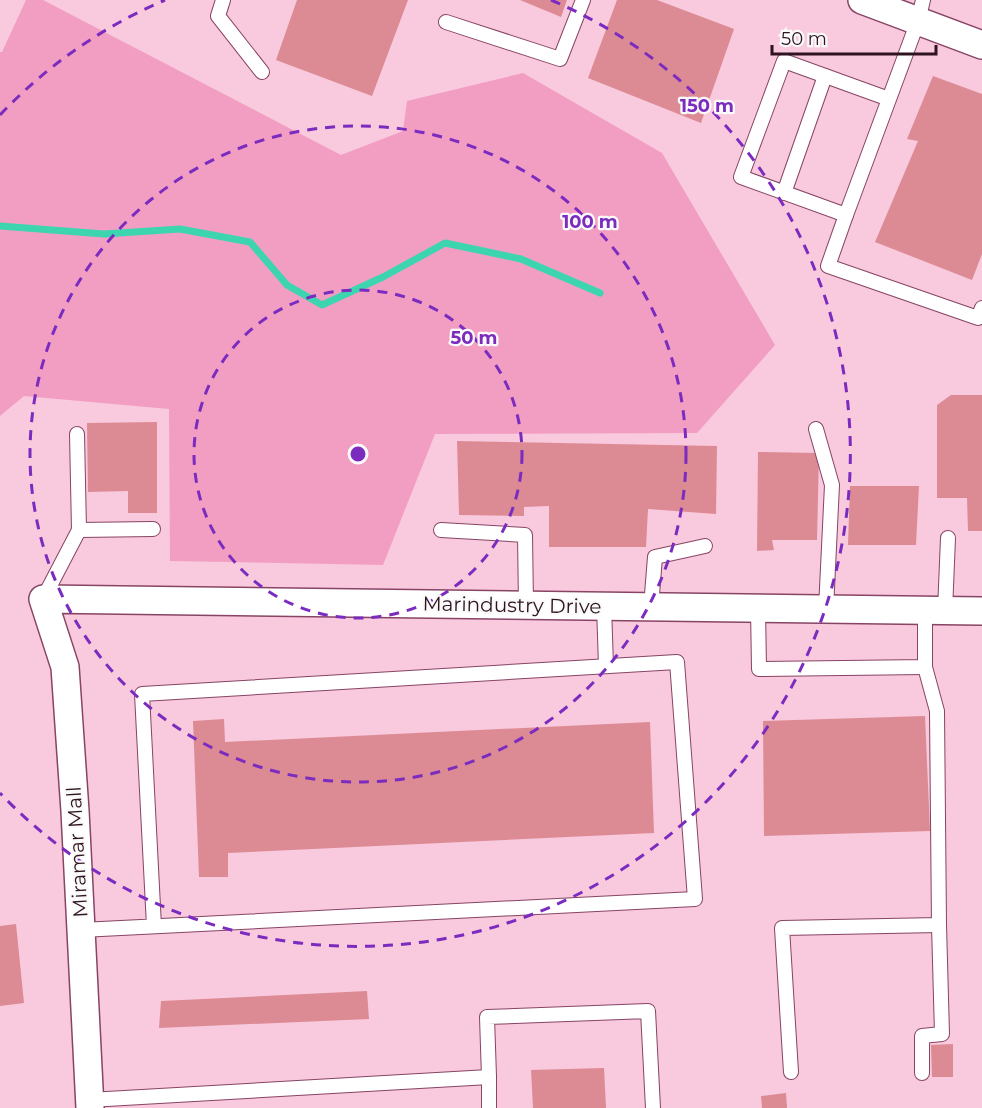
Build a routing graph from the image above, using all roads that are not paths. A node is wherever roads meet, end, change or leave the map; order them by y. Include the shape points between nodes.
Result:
1 (223, 0) edge
2 (583, 0) edge
3 (862, 0) edge
4 (920, 10) edge
5 (446, 22) dead end
6 (982, 45) edge
7 (262, 72) dead end
8 (825, 76) junction
9 (889, 99) junction
10 (784, 193) junction
11 (846, 216) junction
12 (982, 308) edge
13 (816, 429) dead end
14 (77, 434) dead end
15 (153, 529) dead end
16 (79, 530) junction
17 (441, 530) dead end
18 (948, 538) dead end
19 (705, 546) dead end
20 (43, 599) junction
21 (526, 605) junction
22 (604, 606) junction
23 (651, 607) junction
24 (758, 608) junction
25 (826, 609) junction
26 (935, 610) junction
27 (982, 611) edge
28 (606, 666) junction
29 (925, 667) junction
30 (939, 925) junction
31 (154, 926) junction
32 (81, 930) junction
33 (791, 1072) dead end
34 (922, 1073) dead end
35 (489, 1077) junction
36 (89, 1104) edge
37 (489, 1108) edge
38 (653, 1108) edge

1 - 7 lane via 218,16
2 - 5 lane via 560,59
3 - 4 street
4 - 6 street
4 - 9 lane
8 - 9 lane
8 - 10 lane
8 - 10 lane via 784,61 741,177
9 - 11 lane
10 - 11 lane
11 - 12 lane via 828,266 978,318
13 - 25 lane via 832,485
14 - 16 lane
15 - 16 lane
16 - 20 lane
17 - 21 lane via 525,535
18 - 26 lane
19 - 23 lane via 655,557
20 - 21 street, Marindustry Drive
20 - 32 street, Miramar Mall via 65,667
21 - 22 street, Marindustry Drive
22 - 23 street, Marindustry Drive
22 - 28 lane
23 - 24 street, Marindustry Drive
24 - 25 street, Marindustry Drive
24 - 29 lane via 759,669
25 - 26 street, Marindustry Drive
26 - 27 street, Marindustry Drive
26 - 29 lane
28 - 31 lane via 142,694
28 - 31 lane via 677,662 695,899
29 - 30 lane via 937,711
30 - 33 lane via 782,928
30 - 34 lane via 942,1034 921,1036
31 - 32 lane
32 - 36 street, Miramar Mall
35 - 36 lane
35 - 37 lane
35 - 38 lane via 487,1017 648,1011

